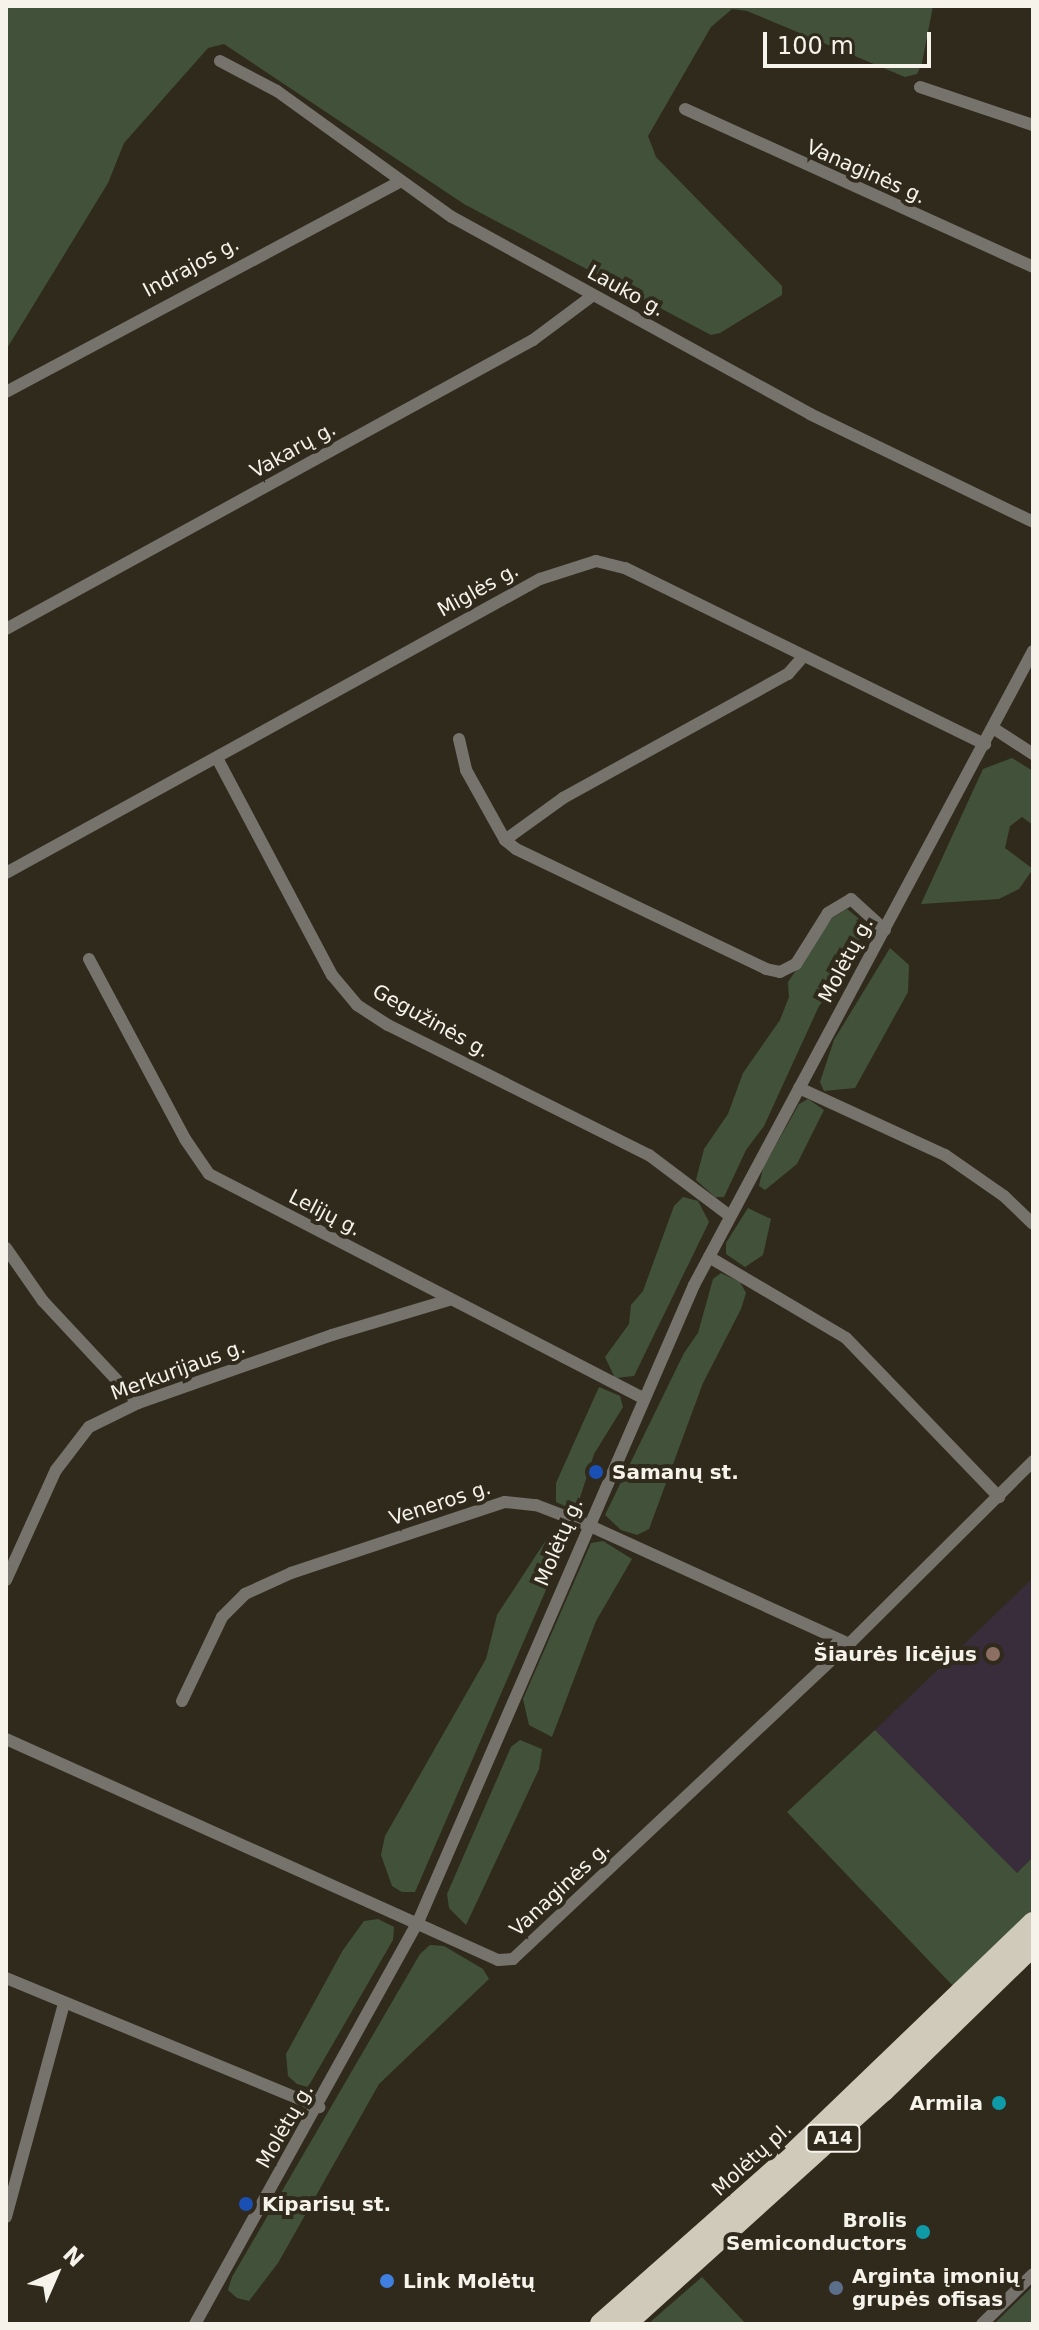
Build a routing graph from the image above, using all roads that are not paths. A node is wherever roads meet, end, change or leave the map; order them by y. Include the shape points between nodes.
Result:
1 (220, 61) dead end
2 (920, 87) dead end
3 (685, 109) dead end
4 (1033, 125) edge
5 (398, 183) junction
6 (1033, 267) edge
7 (592, 296) junction
8 (6, 392) edge
9 (1033, 522) edge
10 (6, 629) edge
11 (1033, 651) edge
12 (803, 657) junction
13 (993, 728) junction
14 (459, 739) dead end
15 (985, 744) junction
16 (1033, 754) edge
17 (217, 758) junction
18 (505, 840) junction
19 (6, 873) edge
20 (885, 930) junction
21 (89, 959) dead end
22 (799, 1088) junction
23 (730, 1216) junction
24 (1033, 1224) edge
25 (6, 1248) edge
26 (709, 1257) junction
27 (449, 1300) junction
28 (643, 1398) junction
29 (138, 1403) junction
30 (1033, 1461) edge
31 (999, 1497) junction
32 (588, 1525) junction
33 (6, 1580) edge
34 (849, 1644) junction
35 (182, 1701) dead end
36 (6, 1739) edge
37 (418, 1922) junction
38 (1033, 1923) edge
39 (1033, 1945) edge
40 (6, 1978) edge
41 (64, 2003) junction
42 (319, 2107) junction
43 (6, 2217) edge
44 (1033, 2274) edge
45 (195, 2324) edge
46 (601, 2324) edge
47 (625, 2324) edge
48 (982, 2324) edge

1 - 5 street, Lauko g. via 277,91
2 - 4 street
3 - 6 street, Vanaginės g.
5 - 7 street, Lauko g.
5 - 8 street, Indrajos g.
7 - 9 street, Lauko g. via 810,414
7 - 10 street, Vakarų g. via 533,340
11 - 13 street, Molėtų g.
12 - 15 street, Miglės g.
12 - 17 street, Miglės g. via 625,568 582,563 515,592
12 - 18 street via 776,681 563,798
13 - 15 street, Molėtų g.
13 - 16 street
14 - 18 street via 466,770
15 - 20 street, Molėtų g.
17 - 19 street, Miglės g.
17 - 23 street, Gegužinės g. via 332,975 357,1005 649,1155
18 - 20 street via 766,969 791,968 828,913 851,899
20 - 22 street, Molėtų g.
21 - 27 street, Lelijų g. via 209,1174
22 - 23 street, Molėtų g.
22 - 24 street via 945,1155 1004,1196
23 - 26 street, Molėtų g.
25 - 29 street via 43,1301
26 - 28 street, Molėtų g.
26 - 31 street via 835,1329
27 - 28 street, Lelijų g.
27 - 29 street, Merkurijaus g.
28 - 32 street, Molėtų g.
29 - 33 street, Merkurijaus g. via 89,1427 74,1441
30 - 31 street, Vanaginės g.
31 - 34 street, Vanaginės g.
32 - 34 street, Veneros g.
32 - 35 street, Veneros g. via 536,1505 505,1502 270,1581 228,1608
32 - 37 street, Molėtų g.
34 - 37 street, Vanaginės g. via 513,1959 498,1960
36 - 37 street, Vanaginės g.
37 - 42 street, Molėtų g.
38 - 46 highway, Molėtų pl. / A14 via 792,2155
39 - 47 highway, Molėtų pl. / A14 via 804,2165
40 - 41 street
41 - 42 street
41 - 43 street
42 - 45 street, Molėtų g.
44 - 48 street

